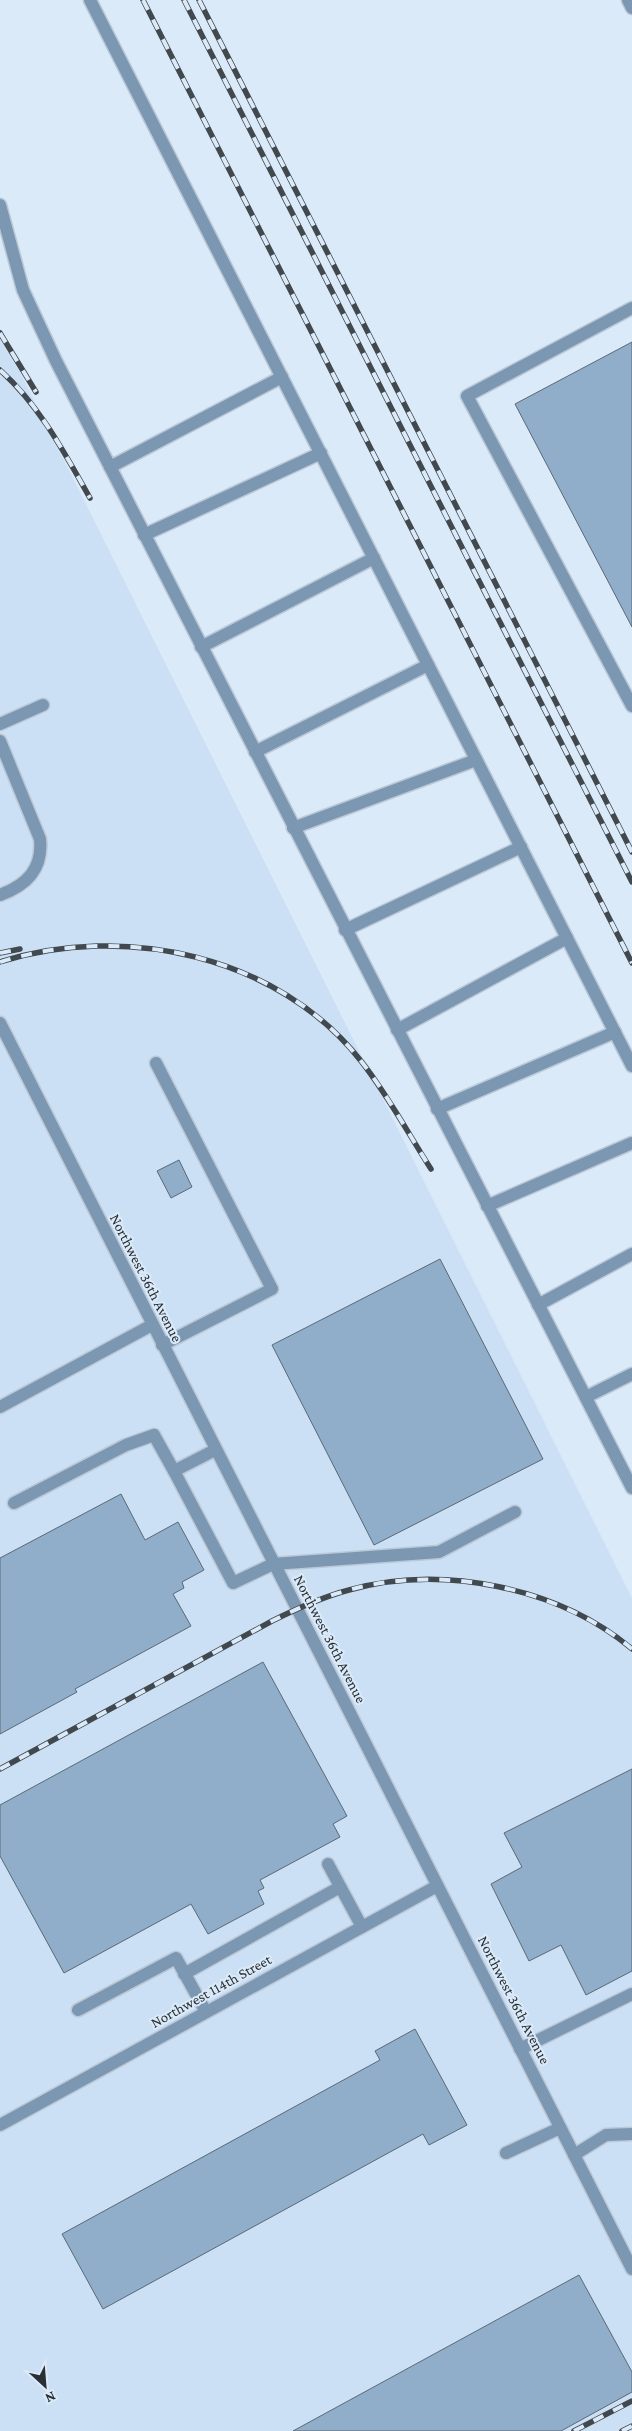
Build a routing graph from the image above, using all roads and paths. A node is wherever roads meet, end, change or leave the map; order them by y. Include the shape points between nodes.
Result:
1 (90, 0) edge
2 (628, 0) edge
3 (632, 8) edge
4 (0, 205) edge
5 (632, 308) edge
6 (282, 377) junction
7 (320, 453) junction
8 (110, 467) junction
9 (144, 535) junction
10 (374, 558) junction
11 (201, 646) junction
12 (428, 665) junction
13 (43, 705) dead end
14 (632, 706) edge
15 (0, 724) edge
16 (0, 741) edge
17 (255, 752) junction
18 (476, 760) junction
19 (294, 828) junction
20 (521, 847) junction
21 (0, 895) edge
22 (346, 930) junction
23 (567, 938) junction
24 (0, 1023) edge
25 (397, 1030) junction
26 (615, 1032) junction
27 (156, 1063) dead end
28 (632, 1066) edge
29 (437, 1109) junction
30 (632, 1143) edge
31 (487, 1206) junction
32 (632, 1254) edge
33 (538, 1304) junction
34 (152, 1325) junction
35 (162, 1345) junction
36 (632, 1374) edge
37 (586, 1398) junction
38 (0, 1407) edge
39 (215, 1450) junction
40 (174, 1471) junction
41 (631, 1484) edge
42 (14, 1503) dead end
43 (515, 1512) dead end
44 (273, 1564) junction
45 (328, 1864) dead end
46 (437, 1886) junction
47 (340, 1887) junction
48 (362, 1927) junction
49 (184, 1974) junction
50 (632, 1994) edge
51 (78, 2010) dead end
52 (206, 2012) junction
53 (520, 2049) junction
54 (0, 2125) edge
55 (560, 2128) junction
56 (632, 2134) edge
57 (506, 2153) dead end
58 (574, 2155) junction
59 (632, 2269) edge

1 - 6 street
2 - 3 street
4 - 8 street via 23,290
5 - 14 street via 467,396
6 - 7 street
6 - 8 street
7 - 9 street
7 - 10 street
8 - 9 street
9 - 11 street
10 - 11 street
10 - 12 street
11 - 17 street
12 - 17 street
12 - 18 street
13 - 15 street
16 - 21 street via 40,838 41,852 27,882
17 - 19 street
18 - 19 street
18 - 20 street
19 - 22 street
20 - 22 street
20 - 23 street
22 - 25 street
23 - 25 street
23 - 26 street
24 - 34 street, Northwest 36th Avenue
25 - 29 street
26 - 28 street
26 - 29 street
27 - 35 street via 272,1289
29 - 31 street
30 - 31 street
31 - 33 street
32 - 33 street
33 - 37 street
34 - 35 street, Northwest 36th Avenue
34 - 38 street
35 - 39 street, Northwest 36th Avenue
36 - 37 street
37 - 41 street
39 - 40 street
39 - 44 street, Northwest 36th Avenue
40 - 42 street via 154,1435 126,1445
40 - 44 street via 233,1583
43 - 44 street via 439,1552
44 - 46 street, Northwest 36th Avenue
45 - 47 street
46 - 48 street, Northwest 114th Street
46 - 53 street, Northwest 36th Avenue
47 - 48 street
47 - 49 street
48 - 52 street, Northwest 114th Street
49 - 51 street via 176,1958
49 - 52 street
50 - 53 street
52 - 54 street, Northwest 114th Street
53 - 55 street, Northwest 36th Avenue
55 - 57 street
55 - 58 street, Northwest 36th Avenue
56 - 58 street via 606,2135
58 - 59 street, Northwest 36th Avenue

